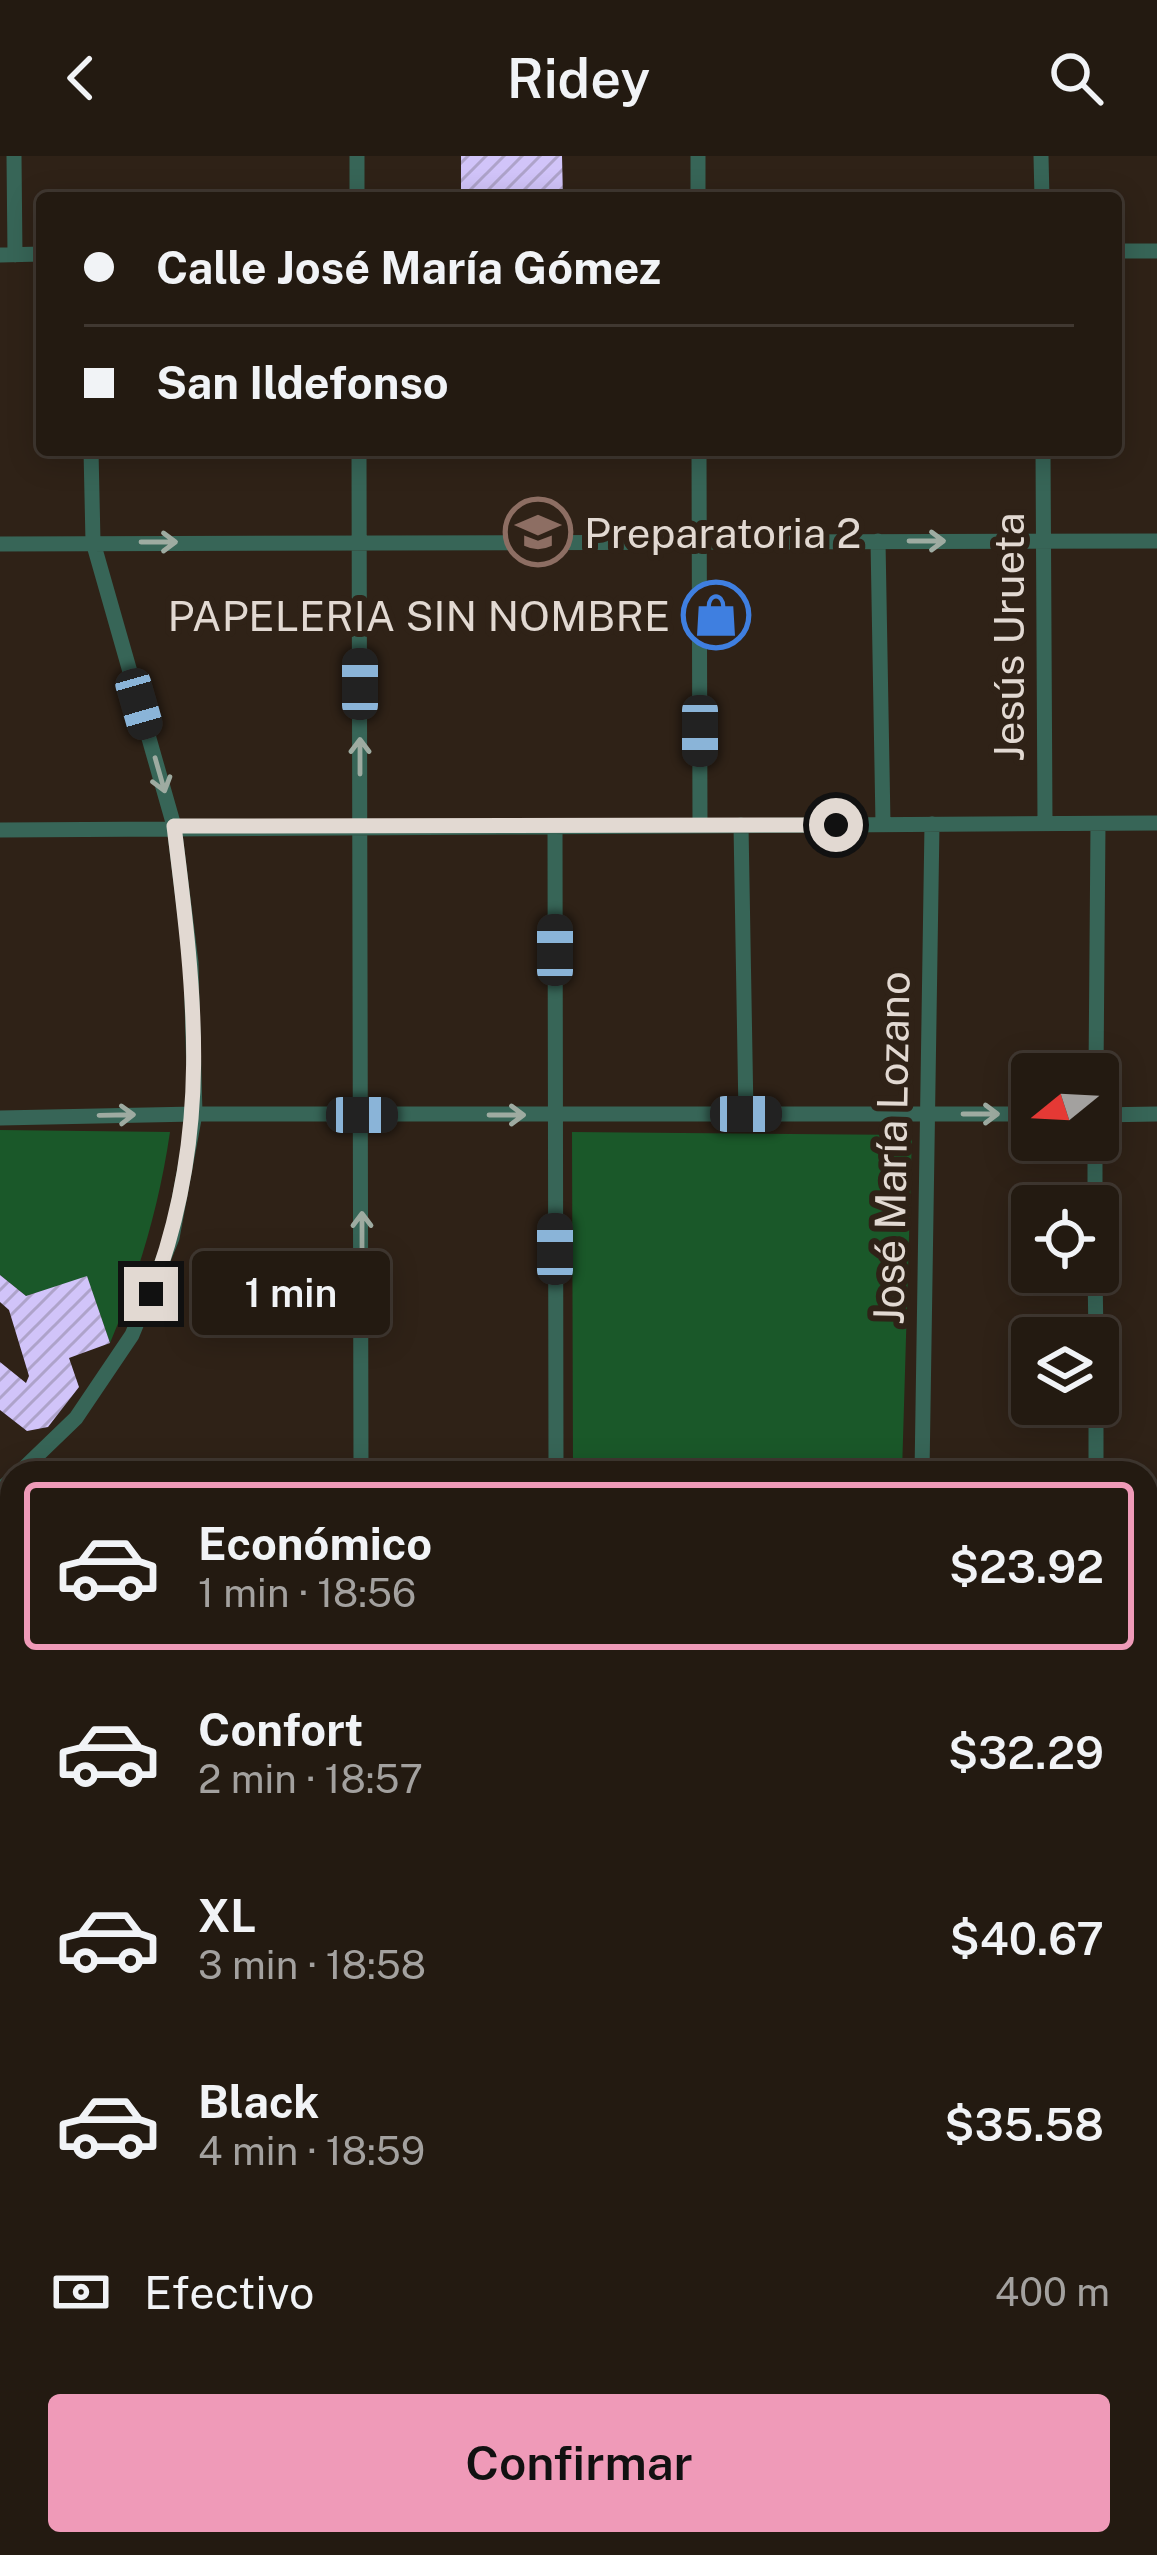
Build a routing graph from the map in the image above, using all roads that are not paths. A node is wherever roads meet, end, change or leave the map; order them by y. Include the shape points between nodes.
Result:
1 (14, 156) edge
2 (357, 156) edge
3 (698, 156) edge
4 (1042, 156) edge
5 (357, 192) edge
6 (698, 192) edge
7 (1042, 192) edge
8 (1122, 251) edge
9 (1157, 251) edge
10 (8, 255) edge
11 (92, 456) edge
12 (359, 456) edge
13 (699, 456) edge
14 (1043, 456) edge
15 (359, 541) junction
16 (878, 541) junction
17 (1043, 541) junction
18 (1157, 541) edge
19 (93, 542) junction
20 (699, 542) junction
21 (0, 544) edge
22 (1045, 823) junction
23 (1157, 823) edge
24 (883, 824) junction
25 (932, 824) junction
26 (1098, 824) junction
27 (700, 825) junction
28 (741, 825) junction
29 (174, 826) junction
30 (555, 826) junction
31 (361, 827) junction
32 (0, 830) edge
33 (1096, 1053) edge
34 (195, 1114) junction
35 (746, 1114) junction
36 (929, 1114) junction
37 (1011, 1114) edge
38 (1119, 1114) edge
39 (1157, 1114) edge
40 (362, 1115) junction
41 (555, 1115) junction
42 (0, 1118) edge
43 (1096, 1425) edge
44 (28, 1461) edge
45 (361, 1461) edge
46 (556, 1461) edge
47 (922, 1461) edge
48 (1096, 1461) edge

1 - 10 street
2 - 5 street
3 - 6 street
4 - 7 street
8 - 9 street
11 - 19 street
12 - 15 street
13 - 20 street
14 - 17 street, Jesús Urueta
19 -> 15 street
15 - 20 street
31 -> 15 street
16 -> 17 street
16 - 20 street
16 - 24 street
17 - 18 street
17 - 22 street, Jesús Urueta
19 - 21 street
19 -> 29 street
20 - 27 street
22 - 25 street
22 - 26 street
23 - 26 street
24 - 25 street
24 - 28 street
25 - 36 street, José María Lozano
26 - 33 street
27 - 28 street
27 - 30 street
28 - 35 street
29 - 31 street
29 - 32 street
29 - 34 street via 191,963
30 - 31 street
30 - 41 street
31 - 40 street
34 - 40 street
42 -> 34 street
34 - 44 street via 172,1238 132,1335 93,1398
35 - 36 street
35 - 41 street
36 -> 37 street
36 - 47 street, José María Lozano
38 - 39 street
40 -> 41 street
45 -> 40 street
41 - 46 street
43 - 48 street

